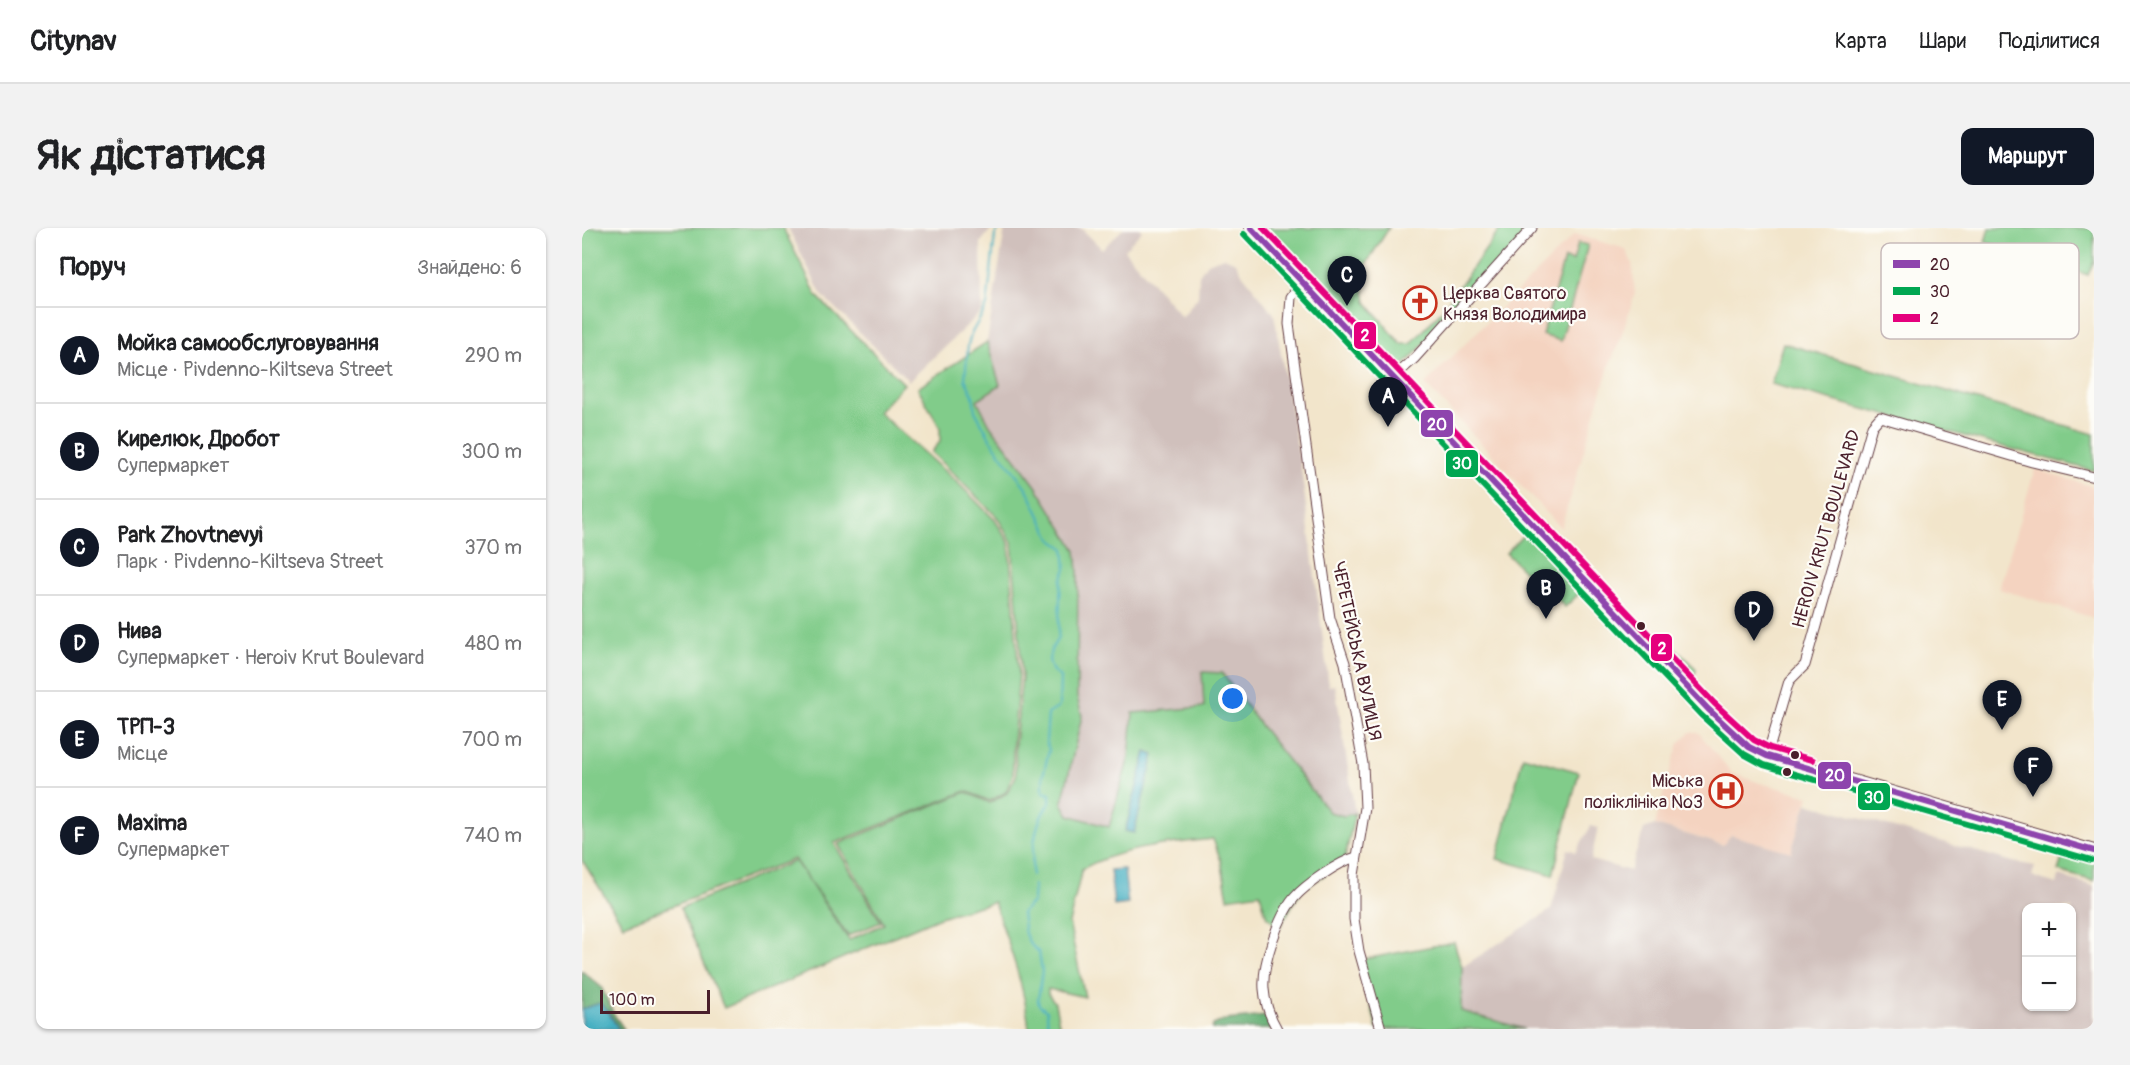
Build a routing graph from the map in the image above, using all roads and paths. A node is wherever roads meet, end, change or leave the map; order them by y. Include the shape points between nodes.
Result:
1 (1251, 228) edge
2 (1532, 228) edge
3 (1302, 281) junction
4 (1394, 377) junction
5 (2094, 477) edge
6 (1767, 756) junction
7 (2094, 851) edge
8 (1356, 857) junction
9 (1277, 1029) edge
10 (1381, 1029) edge

1 - 3 main road
2 - 4 street
3 - 4 main road
3 - 8 street, ЧЕРЕТЕЙСЬКА ВУЛИЦЯ via 1291,297 1289,324 1330,618 1345,663 1363,764 1365,808
4 - 6 main road via 1708,708 1749,747
5 - 6 street, HEROIV KRUT BOULEVARD via 1880,417 1872,426 1805,665 1789,681
6 - 7 main road
8 - 9 street via 1298,894 1280,922 1264,984
8 - 10 street, ЧЕРЕТЕЙСЬКА ВУЛИЦЯ via 1356,936

